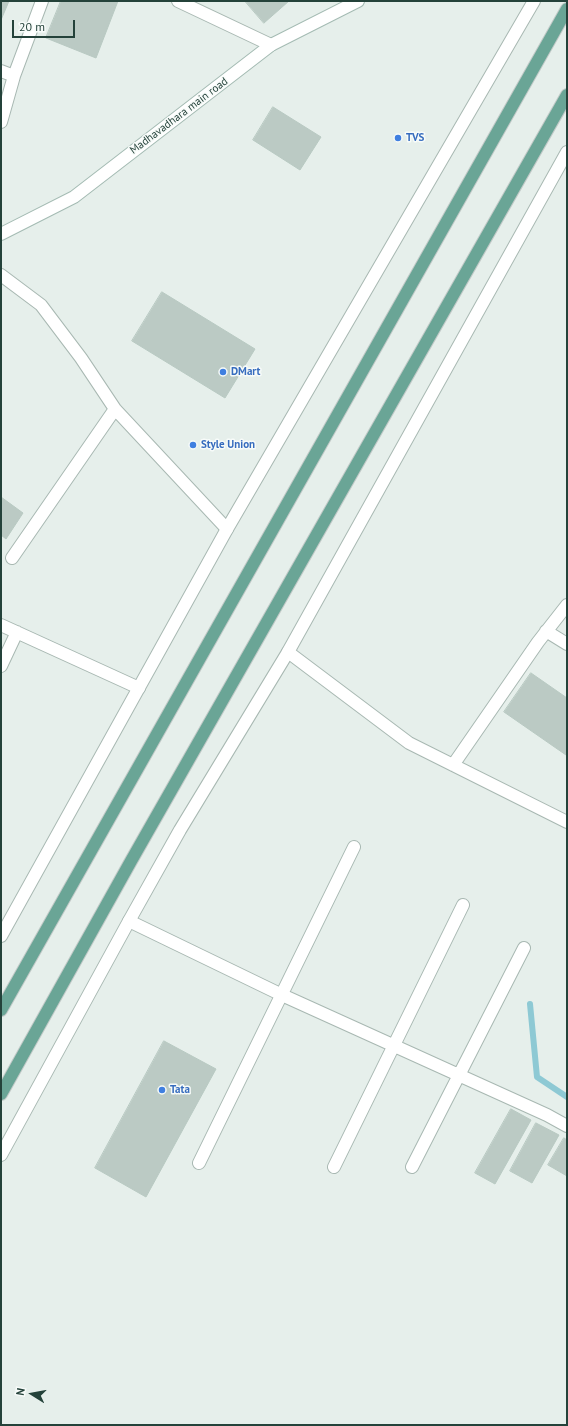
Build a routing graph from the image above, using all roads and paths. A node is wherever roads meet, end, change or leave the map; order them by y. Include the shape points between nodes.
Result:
1 (42, 1) edge
2 (358, 1) edge
3 (534, 1) edge
4 (181, 2) edge
5 (567, 9) edge
6 (271, 45) junction
7 (1, 71) edge
8 (14, 76) junction
9 (567, 95) edge
10 (1, 122) edge
11 (567, 152) edge
12 (1, 234) edge
13 (1, 275) edge
14 (115, 408) junction
15 (227, 529) junction
16 (12, 558) dead end
17 (567, 605) edge
18 (1, 625) edge
19 (546, 631) junction
20 (17, 632) junction
21 (567, 644) edge
22 (288, 652) junction
23 (1, 666) edge
24 (139, 688) junction
25 (453, 765) junction
26 (567, 822) edge
27 (354, 846) dead end
28 (463, 905) dead end
29 (129, 921) junction
30 (1, 936) edge
31 (524, 948) dead end
32 (282, 995) junction
33 (1, 1010) edge
34 (395, 1046) junction
35 (460, 1076) junction
36 (1, 1094) edge
37 (567, 1126) edge
38 (1, 1155) edge
39 (199, 1163) dead end
40 (334, 1167) dead end
41 (412, 1167) dead end

1 - 8 street
2 - 6 street, Madhavadhara main road
3 - 15 street
4 - 6 street
5 - 33 main road
6 - 12 street, Madhavadhara main road via 74,197
7 - 8 street
8 - 10 street
9 - 36 main road
11 - 22 street
13 - 14 street via 41,305 63,332
14 - 15 street
14 - 16 street
15 - 24 street
17 - 19 street
18 - 20 street
19 - 21 street
19 - 25 street
20 - 23 street
20 - 24 street
22 - 25 street via 409,744
22 - 29 street via 180,830
24 - 30 street
25 - 26 street
27 - 32 street
28 - 34 street
29 - 32 street
29 - 38 street
31 - 35 street
32 - 34 street
32 - 39 street
34 - 35 street
34 - 40 street
35 - 37 street
35 - 41 street

